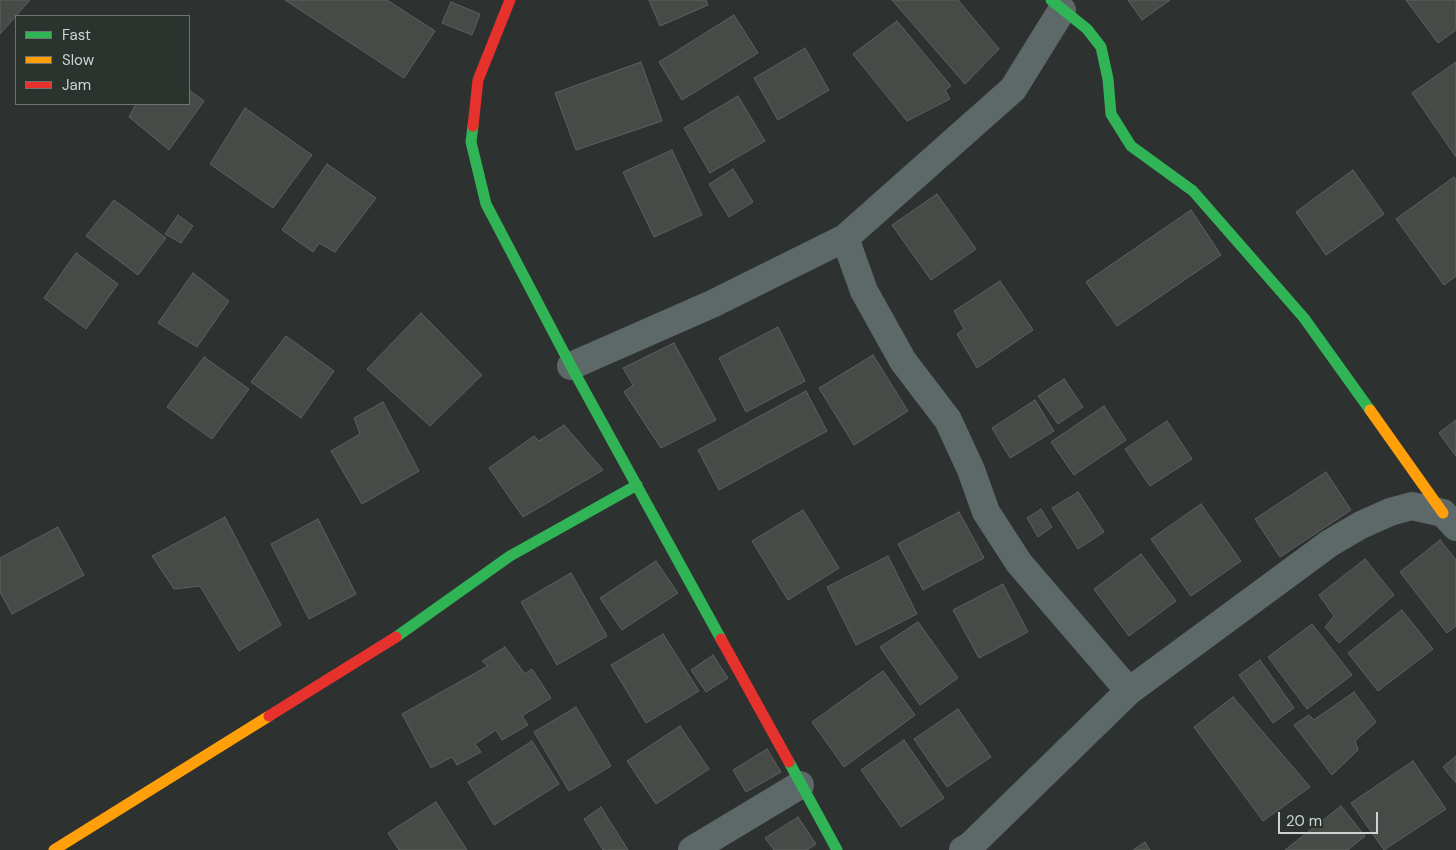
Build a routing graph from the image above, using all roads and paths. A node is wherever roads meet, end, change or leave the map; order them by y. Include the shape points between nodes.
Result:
1 (510, 0) edge
2 (1056, 5) edge
3 (845, 238) junction
4 (571, 366) junction
5 (638, 485) junction
6 (1449, 520) edge
7 (1129, 691) junction
8 (800, 785) junction
9 (54, 850) edge
10 (692, 850) edge
11 (837, 850) edge
12 (963, 850) edge

1 - 4 street via 478,80 471,142 486,204
2 - 3 street via 1013,89
2 - 6 street via 1087,28 1101,47 1111,114 1131,146 1193,191 1304,318
3 - 4 street via 712,304
3 - 7 street via 864,291 903,361 948,420 986,512 1019,562
4 - 5 street
5 - 8 street via 764,713
5 - 9 street via 510,556 404,633
6 - 7 street via 1412,506 1390,512 1345,534
7 - 12 street
8 - 10 street
8 - 11 street

